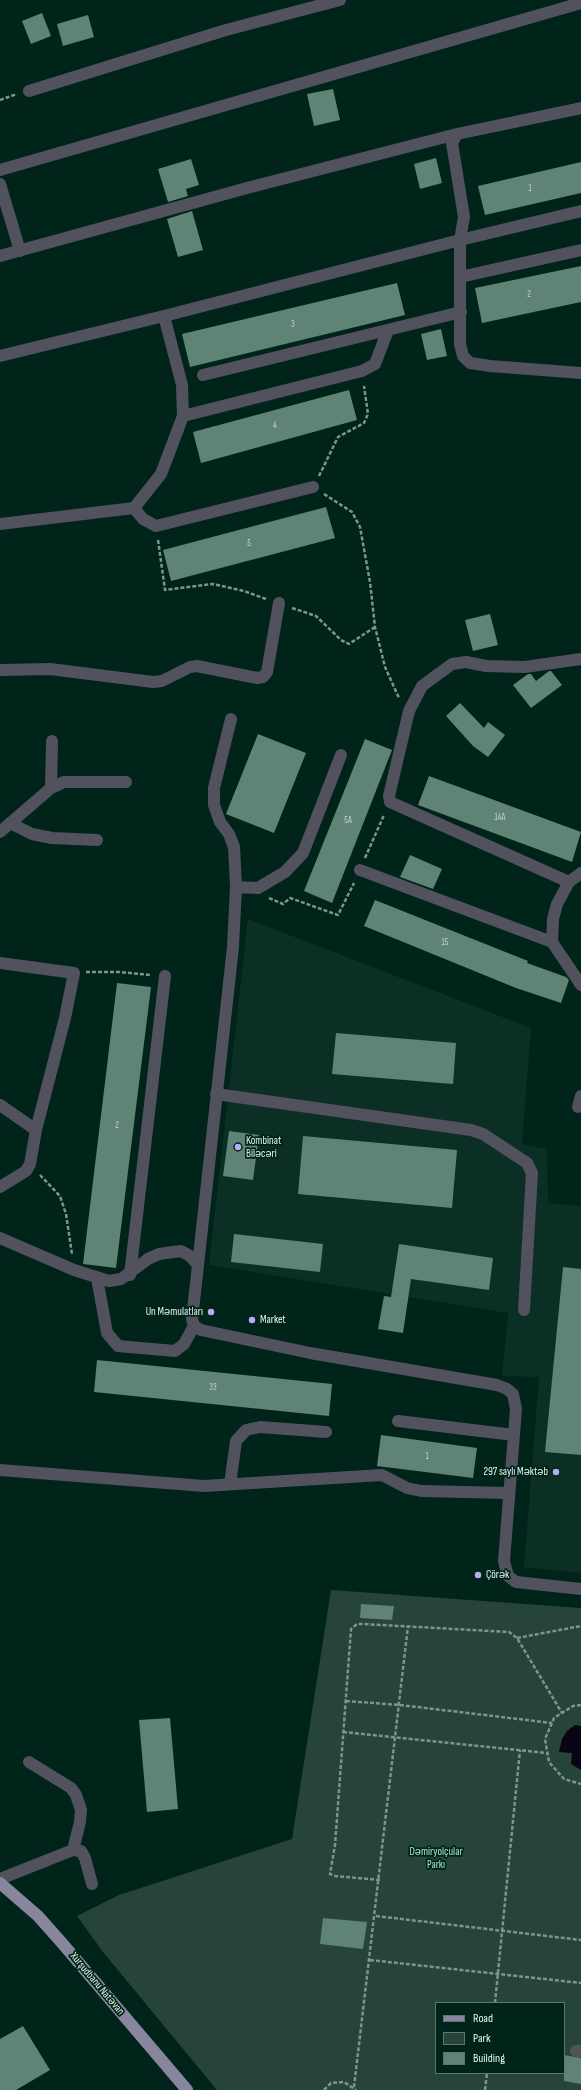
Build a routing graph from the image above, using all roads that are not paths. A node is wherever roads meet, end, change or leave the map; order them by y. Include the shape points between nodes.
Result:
1 (340, 0) edge
2 (581, 3) edge
3 (29, 90) dead end
4 (581, 108) edge
5 (457, 134) junction
6 (0, 170) edge
7 (0, 184) edge
8 (581, 211) edge
9 (460, 240) junction
10 (581, 250) edge
11 (20, 251) junction
12 (0, 256) edge
13 (460, 277) junction
14 (460, 312) junction
15 (164, 316) junction
16 (388, 330) junction
17 (0, 356) edge
18 (581, 373) edge
19 (203, 375) dead end
20 (183, 416) junction
21 (313, 487) road end
22 (134, 508) junction
23 (0, 524) edge
24 (279, 603) road end
25 (581, 659) edge
26 (0, 670) edge
27 (231, 719) dead end
28 (52, 741) dead end
29 (341, 755) dead end
30 (126, 782) dead end
31 (51, 788) junction
32 (10, 823) junction
33 (0, 832) edge
34 (98, 840) dead end
35 (360, 870) dead end
36 (581, 873) edge
37 (569, 882) junction
38 (236, 887) junction
39 (552, 942) junction
40 (0, 963) edge
41 (165, 976) road end
42 (581, 985) edge
43 (216, 1094) junction
44 (0, 1105) edge
45 (36, 1130) junction
46 (0, 1188) edge
47 (0, 1238) edge
48 (198, 1265) junction
49 (130, 1275) junction
50 (97, 1278) junction
51 (524, 1310) dead end
52 (194, 1326) junction
53 (398, 1421) dead end
54 (326, 1432) dead end
55 (514, 1435) junction
56 (0, 1470) edge
57 (230, 1484) junction
58 (509, 1493) junction
59 (581, 1589) edge
60 (29, 1762) dead end
61 (73, 1850) junction
62 (0, 1879) edge
63 (0, 1883) edge
64 (92, 1884) dead end
65 (187, 2090) edge

1 - 3 street via 226,30
2 - 6 street
4 - 5 street
5 - 9 street via 452,143 452,151 464,217
5 - 11 street via 247,188
7 - 11 street
8 - 9 street
9 - 13 street
9 - 15 street
10 - 13 street
11 - 12 street
13 - 14 street
14 - 16 street
14 - 18 street via 460,344 463,356 470,363
15 - 17 street
15 - 20 street via 182,385
16 - 19 street
16 - 20 street via 375,364 362,371
20 - 22 street via 161,474
21 - 22 street via 156,526 143,519
22 - 23 street
24 - 26 street via 264,677 257,678 197,666 162,681 153,682 50,669
25 - 37 street via 525,667 486,666 466,662 452,664 422,686 409,711 390,787 390,802
27 - 38 street via 214,788 214,805 234,847
28 - 31 street
29 - 38 street via 303,853 285,872 258,888
30 - 31 street via 64,782
31 - 32 street
32 - 33 street
32 - 34 street via 32,834 52,838
35 - 39 street
36 - 37 street
37 - 39 street via 557,904 553,919
38 - 43 street via 233,947
39 - 42 street
40 - 45 street via 74,973
41 - 49 street
43 - 48 street
43 - 51 street via 471,1130 483,1134 527,1163 532,1174
44 - 45 street
45 - 46 street via 30,1164 26,1171
47 - 50 street
48 - 49 street via 190,1256 174,1250 148,1259
48 - 52 street via 192,1310
49 - 50 street via 109,1281
50 - 52 street via 107,1333 118,1346 175,1351 184,1344
52 - 55 street via 210,1333 287,1348 497,1385 507,1389 516,1400
53 - 55 street
54 - 57 street via 260,1427 246,1430 236,1441
55 - 58 street
56 - 57 street via 204,1486
57 - 58 street via 382,1475 407,1488 421,1491
58 - 59 street via 504,1561 508,1576 516,1582
60 - 61 street via 71,1788 76,1795 81,1810
61 - 62 street
61 - 64 street via 81,1851 85,1858
63 - 65 main road, Xurşudbanu Natəvan via 38,1916

